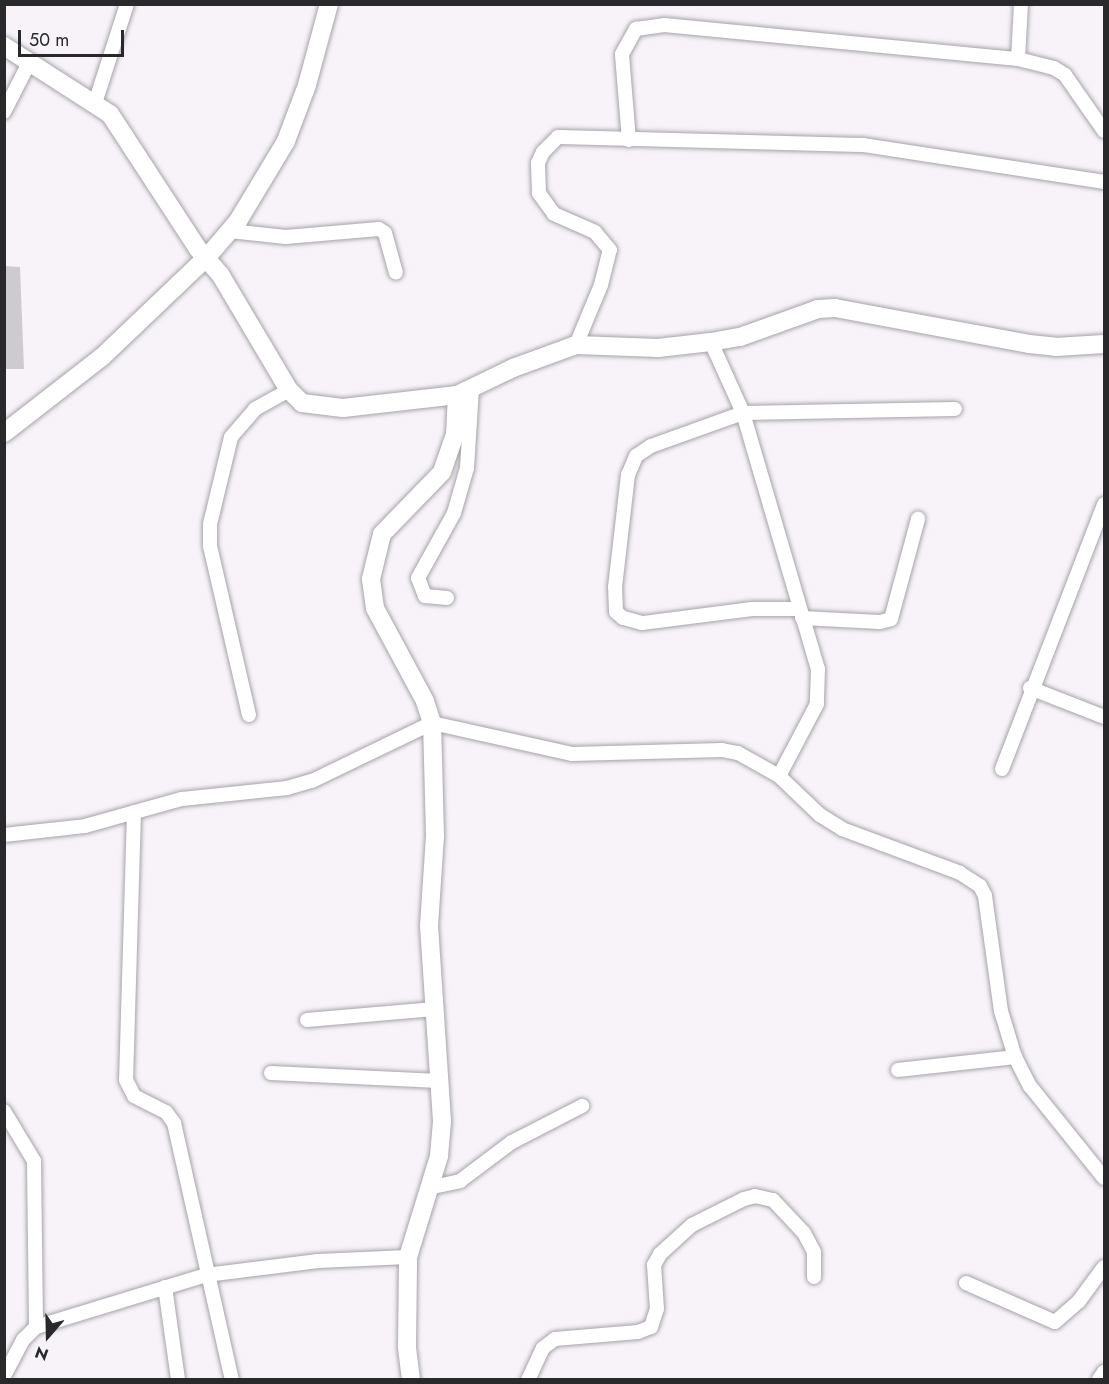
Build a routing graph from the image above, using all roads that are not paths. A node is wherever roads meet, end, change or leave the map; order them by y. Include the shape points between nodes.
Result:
1 (127, 4) edge
2 (329, 4) edge
3 (1021, 4) edge
4 (4, 46) edge
5 (1018, 58) junction
6 (29, 63) junction
7 (95, 103) junction
8 (4, 112) edge
9 (1104, 131) edge
10 (629, 140) junction
11 (1104, 182) edge
12 (230, 231) junction
13 (208, 256) junction
14 (396, 273) dead end
15 (711, 342) junction
16 (1104, 344) edge
17 (576, 345) junction
18 (289, 390) junction
19 (464, 392) junction
20 (955, 409) dead end
21 (743, 413) junction
22 (4, 433) edge
23 (1104, 504) edge
24 (918, 519) dead end
25 (447, 598) dead end
26 (800, 613) junction
27 (1030, 688) junction
28 (249, 715) dead end
29 (1104, 717) edge
30 (432, 723) junction
31 (1002, 769) dead end
32 (779, 776) junction
33 (134, 812) junction
34 (4, 836) edge
35 (435, 1010) junction
36 (307, 1020) dead end
37 (1015, 1057) junction
38 (898, 1070) dead end
39 (271, 1073) dead end
40 (439, 1081) junction
41 (582, 1106) dead end
42 (4, 1111) edge
43 (1104, 1178) edge
44 (428, 1188) junction
45 (408, 1257) junction
46 (1104, 1267) edge
47 (206, 1275) junction
48 (814, 1277) dead end
49 (966, 1283) dead end
50 (165, 1287) junction
51 (36, 1328) junction
52 (1104, 1372) edge
53 (4, 1376) edge
54 (1100, 1379) edge
55 (178, 1380) edge
56 (232, 1380) edge
57 (411, 1380) edge
58 (528, 1380) edge

1 - 7 street
2 - 12 street via 307,85 286,141
3 - 5 street
4 - 6 street
5 - 9 street via 1065,75
5 - 10 street via 648,26 636,29 622,54
6 - 7 street
6 - 8 street
7 - 13 street via 126,134 198,249
10 - 11 street via 809,140
10 - 17 street via 558,137 543,152 536,172 539,193 554,214 595,232 610,250 601,285
12 - 13 street
12 - 14 street via 286,237 379,229 385,233
13 - 18 street
13 - 22 street via 102,357
15 - 16 street via 740,337 803,313 835,308 1029,344
15 - 17 street via 658,348
15 - 21 street
17 - 19 street via 513,368
18 - 19 street via 302,403 319,408
18 - 28 street via 255,409 240,423 225,454 209,534
19 - 25 street via 467,468 454,513 418,578 425,596
19 - 30 street via 445,464 382,534 370,579 375,608 425,701
20 - 21 street
21 - 26 street
21 - 26 street via 651,446 636,456 628,476 615,587 616,612 642,623 752,609
23 - 27 street
24 - 26 street via 891,619 880,622
26 - 32 street via 818,669 819,697
27 - 29 street
27 - 31 street
30 - 32 street via 572,754 722,750 758,761
30 - 33 street via 312,781 287,788 165,802
30 - 35 street via 435,836 429,926
32 - 37 street via 820,815 842,829 960,873 980,886 985,896 1001,1011
33 - 34 street via 85,826
33 - 47 street via 126,1080 134,1096 166,1112 174,1123
35 - 36 street
35 - 40 street
37 - 38 street
37 - 43 street via 1030,1086
39 - 40 street
40 - 44 street via 441,1139
41 - 44 street via 512,1142 460,1181
42 - 51 street via 34,1161
44 - 45 street
45 - 47 street via 318,1261
45 - 57 street via 407,1345
46 - 49 street via 1079,1301 1055,1322
47 - 50 street
47 - 56 street
48 - 58 street via 814,1252 804,1233 773,1200 755,1196 744,1199 700,1220 660,1254 654,1264 657,1309 651,1328 555,1339 543,1348
50 - 51 street
50 - 55 street
51 - 53 street via 23,1340
52 - 54 street

